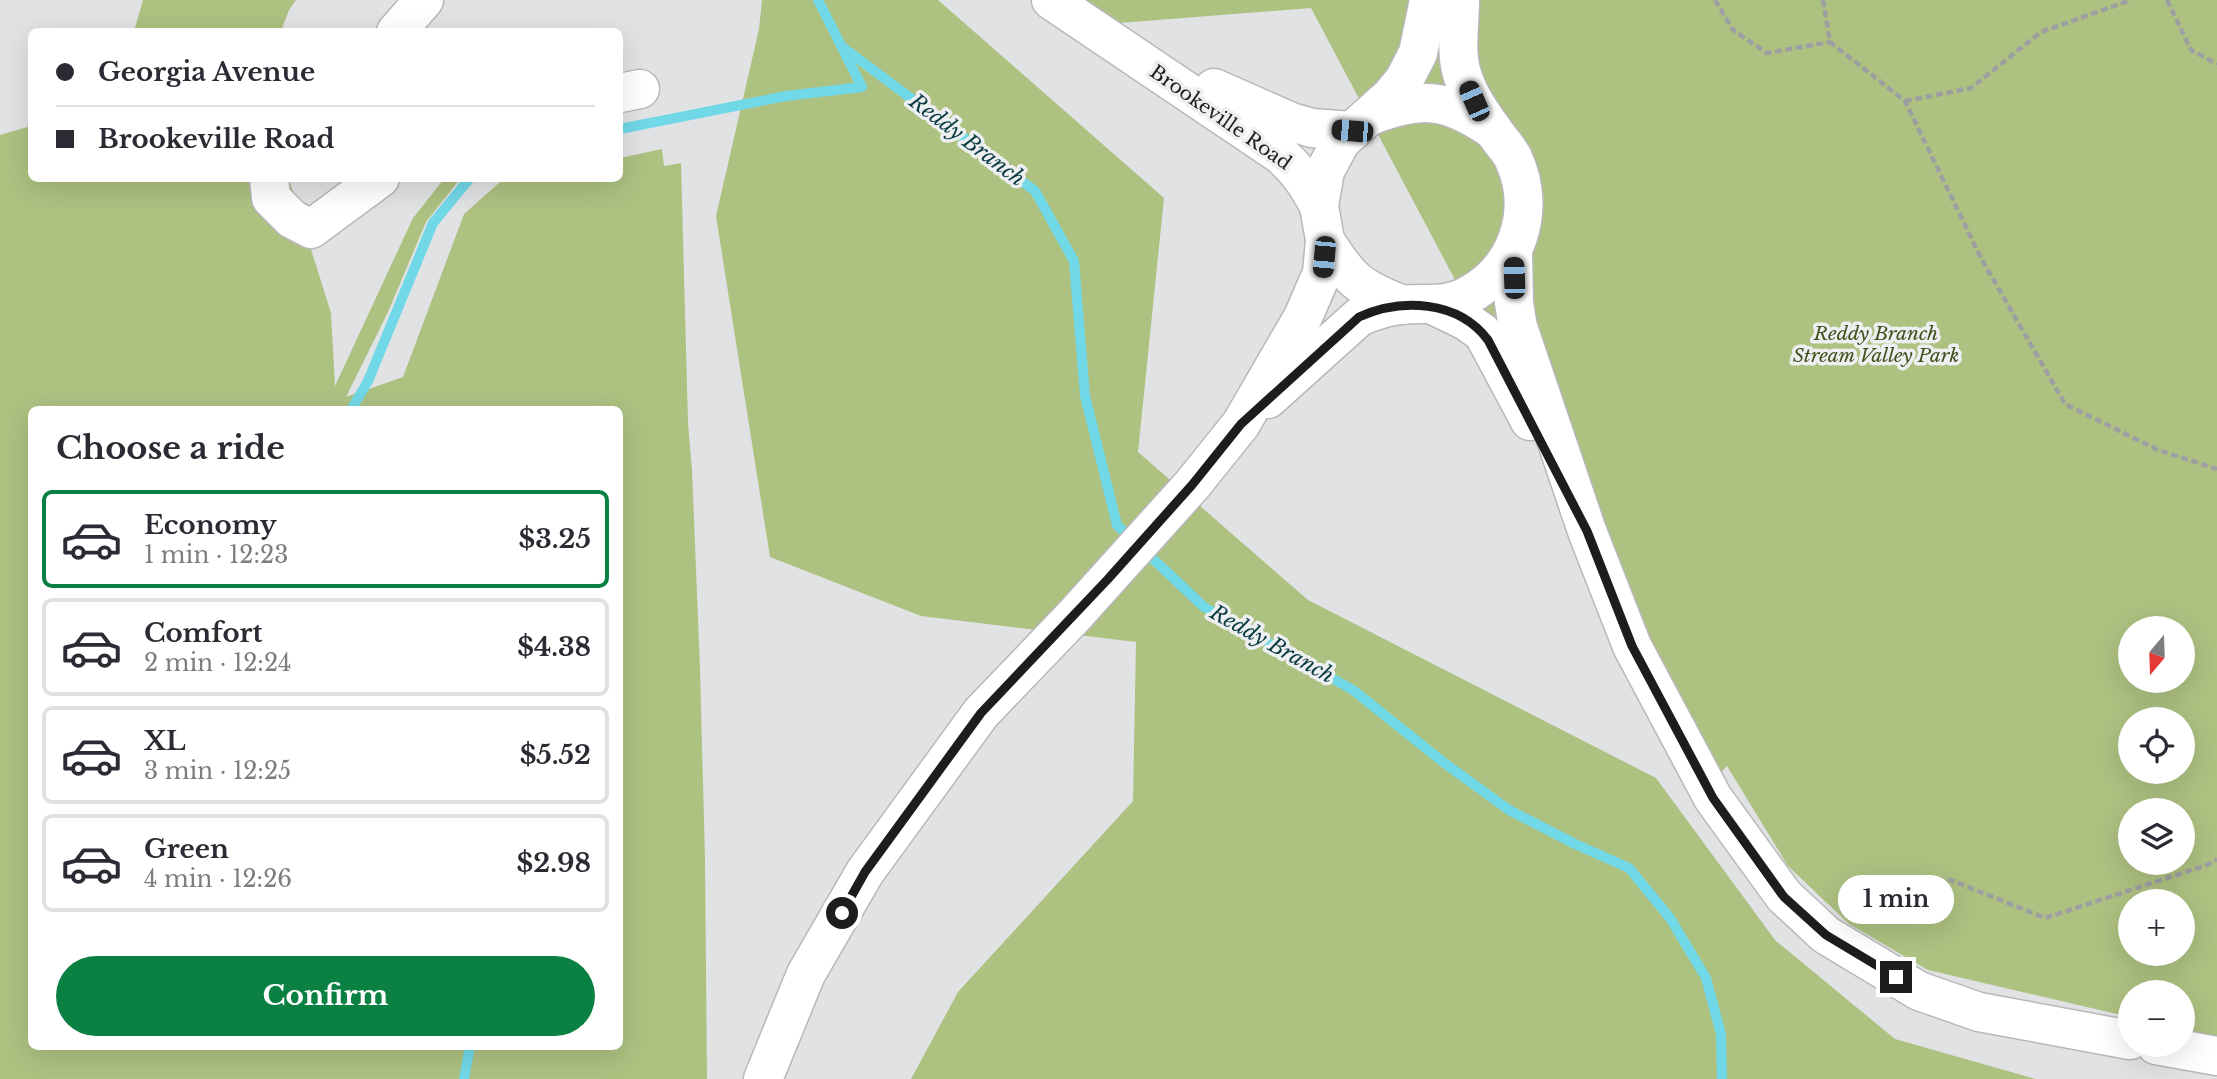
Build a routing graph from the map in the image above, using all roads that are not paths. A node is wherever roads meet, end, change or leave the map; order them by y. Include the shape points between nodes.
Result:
1 (424, 0) edge
2 (1051, 0) edge
3 (1429, 0) edge
4 (1460, 0) edge
5 (400, 28) edge
6 (1110, 41) junction
7 (1360, 124) junction
8 (1494, 132) junction
9 (269, 182) edge
10 (375, 182) edge
11 (1322, 223) junction
12 (1513, 253) junction
13 (1419, 306) junction
14 (1241, 424) junction
15 (1587, 531) junction
16 (2118, 1038) edge
17 (2195, 1052) edge
18 (2217, 1056) edge
19 (763, 1079) edge

1 - 5 main road
2 - 6 main road, Brookeville Road
3 - 7 main road via 1412,67 1390,97
4 - 8 main road via 1461,73
6 - 7 main road, Brookeville Road via 1292,122 1312,128
6 - 11 main road, Brookeville Road via 1280,155 1307,181
7 - 8 main road via 1399,104 1434,103 1468,113
7 - 11 main road via 1341,141 1325,172
8 - 12 main road via 1514,158 1524,189 1524,222
9 - 10 main road via 271,198 292,219 311,229
11 - 13 main road via 1343,270 1370,292
11 - 14 main road via 1322,273 1317,289
12 - 13 main road via 1493,278 1466,297
12 - 15 main road via 1518,327
13 - 14 main road via 1376,310 1359,317
13 - 15 main road via 1466,320 1488,340
14 - 19 main road via 1192,485 981,713 865,872 806,974
15 - 16 main road via 1632,646 1713,798 1784,897 1826,935 1919,991 1979,1012
17 - 18 main road

